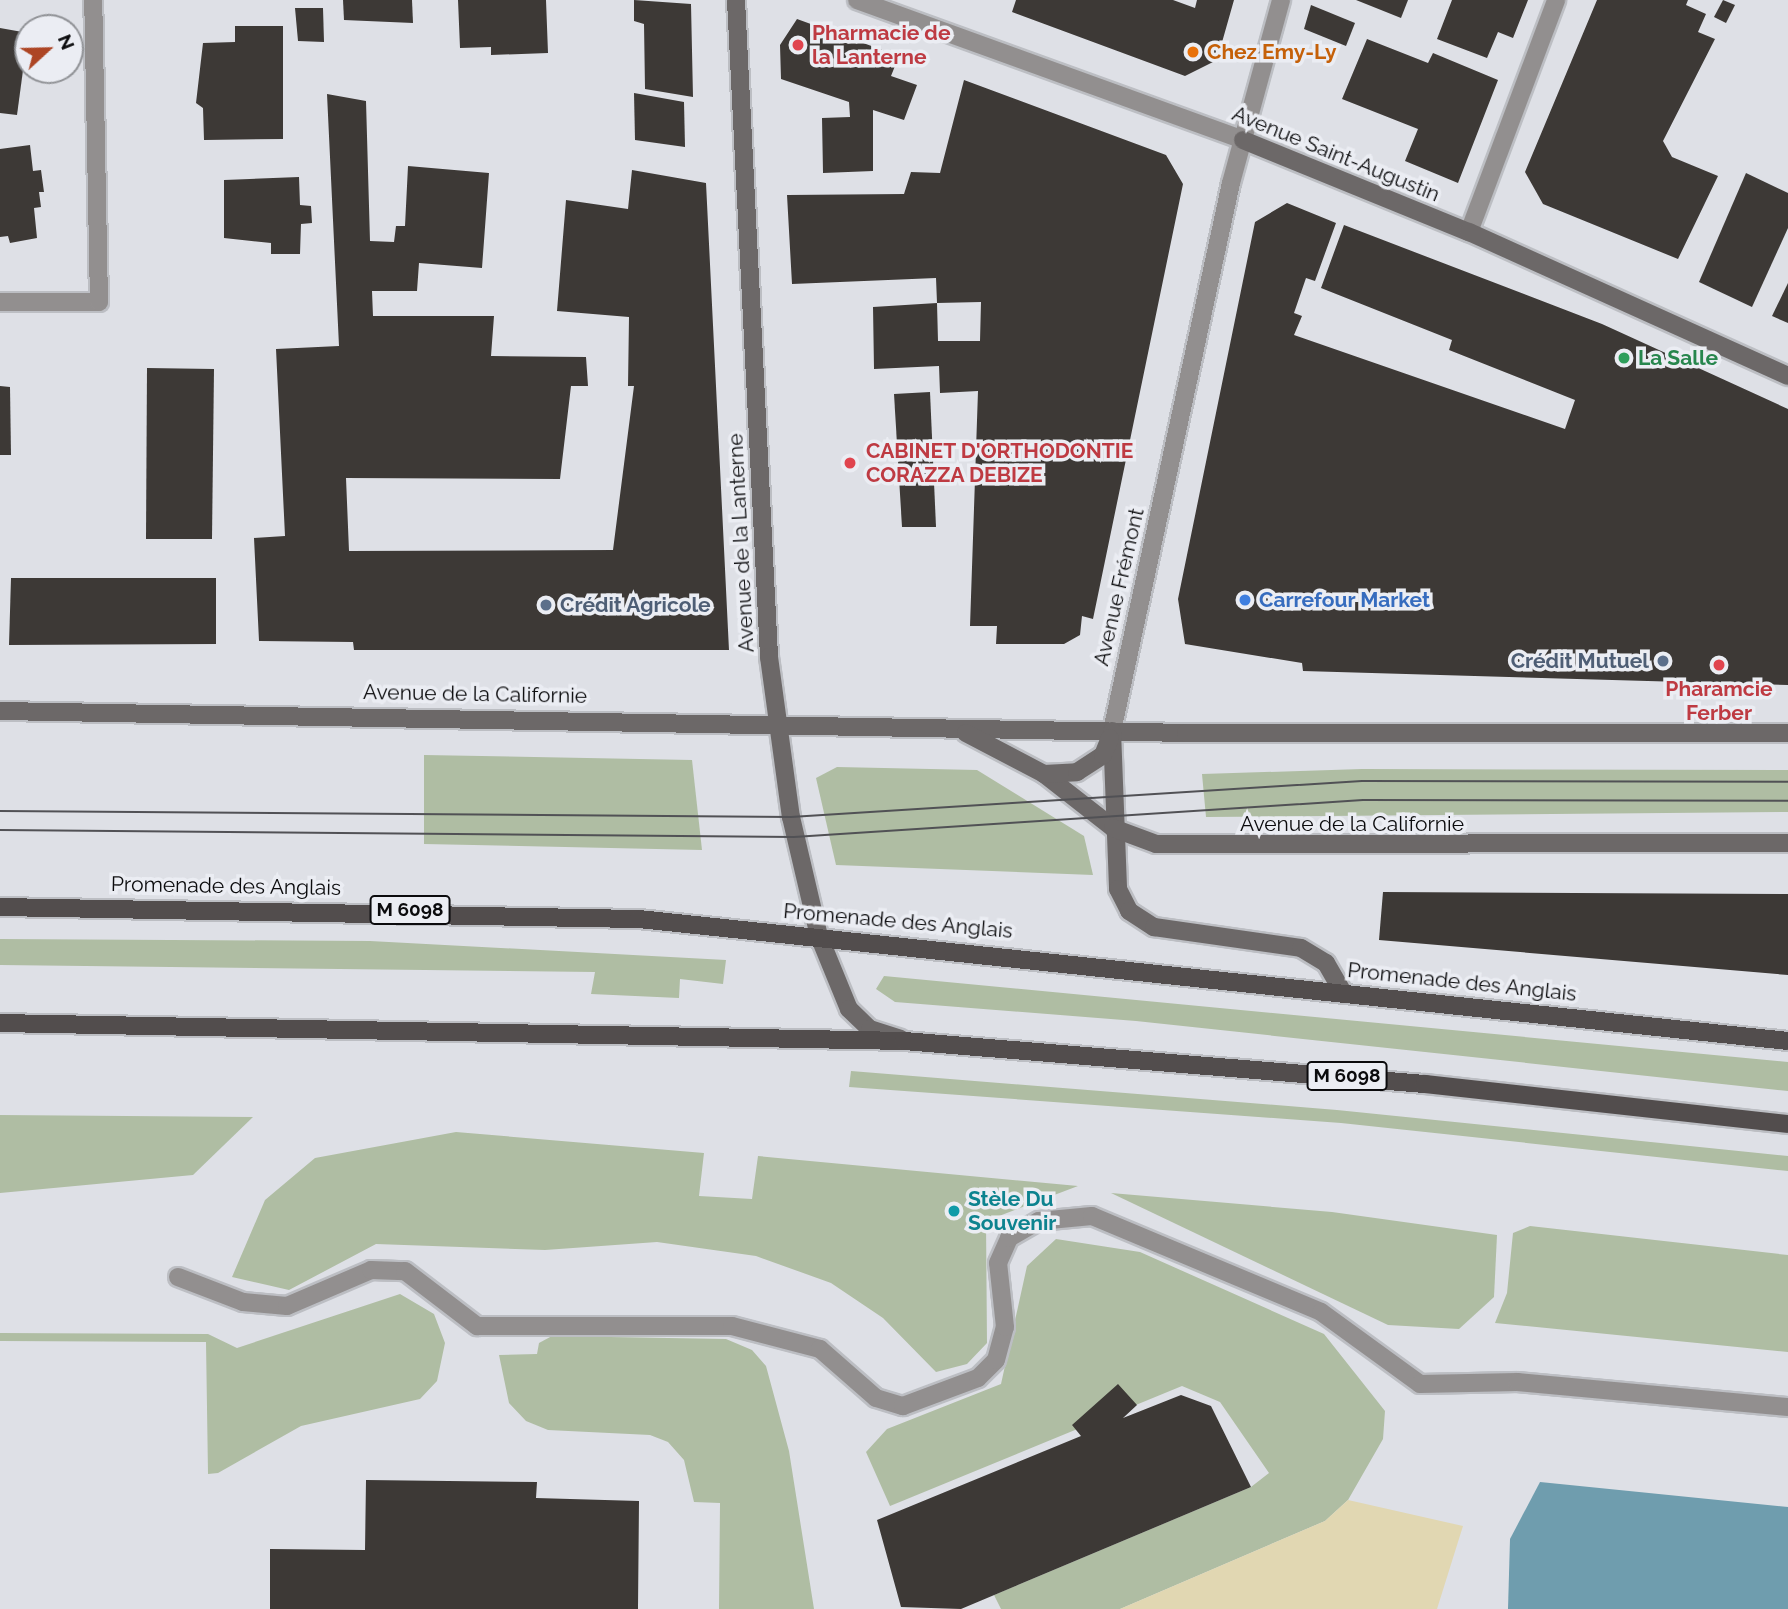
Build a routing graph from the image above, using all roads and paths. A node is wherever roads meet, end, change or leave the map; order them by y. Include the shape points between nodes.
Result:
1 (93, 0) edge
2 (736, 0) edge
3 (857, 0) edge
4 (1281, 0) edge
5 (1556, 0) edge
6 (1244, 140) junction
7 (1469, 232) junction
8 (0, 302) edge
9 (1788, 376) edge
10 (0, 711) edge
11 (776, 726) junction
12 (950, 727) junction
13 (1112, 731) junction
14 (1788, 733) edge
15 (1044, 774) junction
16 (1113, 828) junction
17 (1788, 843) edge
18 (0, 906) edge
19 (819, 936) junction
20 (1343, 992) junction
21 (0, 1023) edge
22 (904, 1041) junction
23 (1788, 1041) edge
24 (1788, 1124) edge
25 (178, 1277) dead end
26 (1788, 1407) edge

1 - 8 street via 99,302
2 - 11 main road, Avenue de la Lanterne
3 - 6 street, Avenue Saint-Augustin
4 - 6 street, Avenue Frémont
5 - 7 street
6 - 7 main road, Avenue Saint-Augustin
6 - 13 street, Avenue Frémont
7 - 9 main road, Avenue Saint-Augustin
10 - 11 main road, Avenue de la Californie
11 - 12 main road, Avenue de la Californie
11 - 19 main road, Avenue de la Lanterne via 802,878
12 - 13 main road, Avenue de la Californie
12 - 15 main road, Avenue de la Californie
13 - 14 main road, Avenue de la Californie
13 - 15 main road via 1103,755 1088,766
13 - 16 main road, Avenue Frémont
15 - 16 main road, Avenue de la Californie
16 - 17 main road, Avenue de la Californie via 1188,847
16 - 20 main road, Avenue Frémont via 1118,889 1129,911 1154,927 1301,948 1326,963
18 - 19 main road, Promenade des Anglais / M 6098 via 467,911
19 - 20 main road, Promenade des Anglais / M 6098
19 - 22 main road, Avenue de la Lanterne via 849,1009 870,1028
20 - 23 main road, Promenade des Anglais / M 6098
21 - 22 main road, M 6098
22 - 24 main road, M 6098 via 1287,1070
25 - 26 street via 243,1302 287,1306 372,1270 405,1271 477,1326 732,1326 820,1349 876,1398 903,1406 978,1378 996,1360 1005,1327 998,1262 1009,1238 1039,1221 1092,1216 1321,1312 1420,1384 1518,1382

